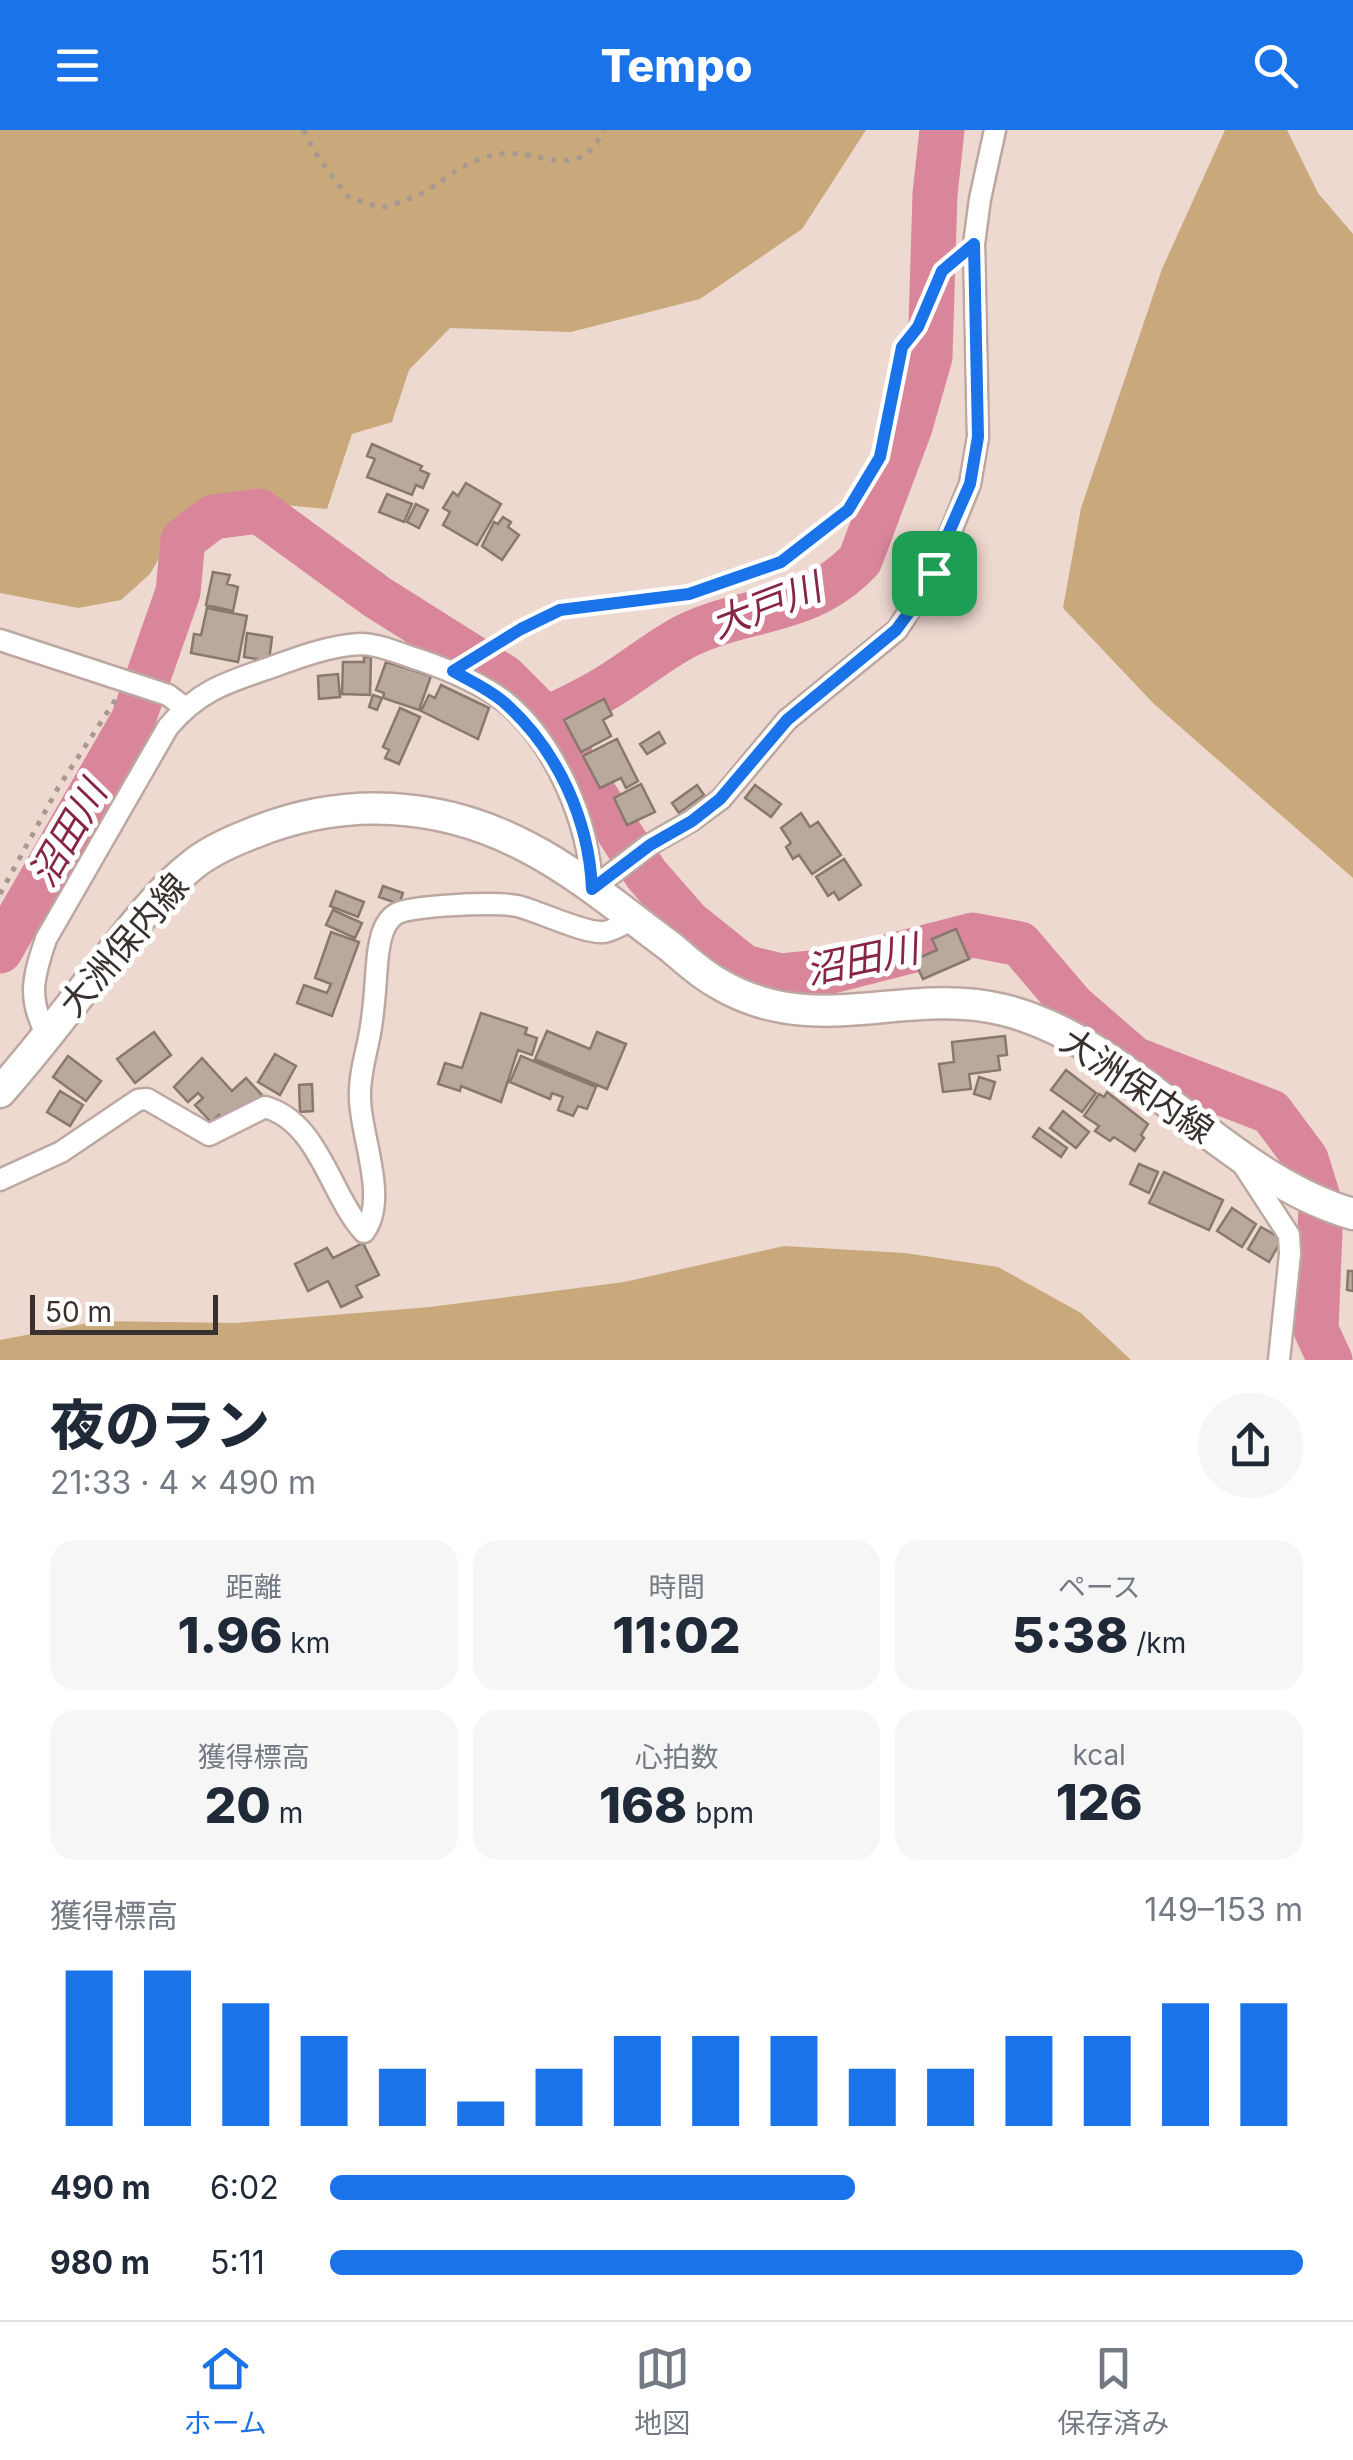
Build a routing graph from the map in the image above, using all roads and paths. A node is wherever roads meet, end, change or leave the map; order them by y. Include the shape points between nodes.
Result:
1 (304, 130) edge
2 (604, 130) edge
3 (994, 130) edge
4 (974, 244) junction
5 (0, 640) edge
6 (453, 671) junction
7 (128, 680) junction
8 (176, 701) junction
9 (592, 889) junction
10 (0, 894) edge
11 (632, 920) junction
12 (47, 1035) junction
13 (0, 1092) edge
14 (1236, 1153) junction
15 (0, 1180) edge
16 (1353, 1214) edge
17 (1279, 1360) edge

1 - 2 path via 347,196 380,208 430,189 456,168 505,152 570,162
3 - 4 street
4 - 6 path via 942,271 902,347 880,457 848,510 781,562 689,594 560,610
4 - 9 street via 978,437 970,484 921,596 896,630 787,720 720,799
5 - 7 street
6 - 8 street via 363,644 295,659
6 - 9 street via 504,701 538,738 577,808
7 - 8 street
7 - 10 path
8 - 12 street via 168,727 46,939 36,968 34,1010
9 - 11 main road, 大洲保内線
9 - 12 main road, 大洲保内線 via 530,848 464,819 398,808 292,817 191,865 148,908
11 - 14 main road, 大洲保内線 via 717,983 764,1003 814,1013 948,1003 1004,1010 1055,1029
11 - 15 street via 604,932 513,905 419,907 390,920 380,935 361,1072 372,1192 364,1232 298,1127 265,1107 209,1135 138,1100 60,1152
12 - 13 main road, 大洲保内線
14 - 16 main road, 大洲保内線
14 - 17 street via 1289,1235

